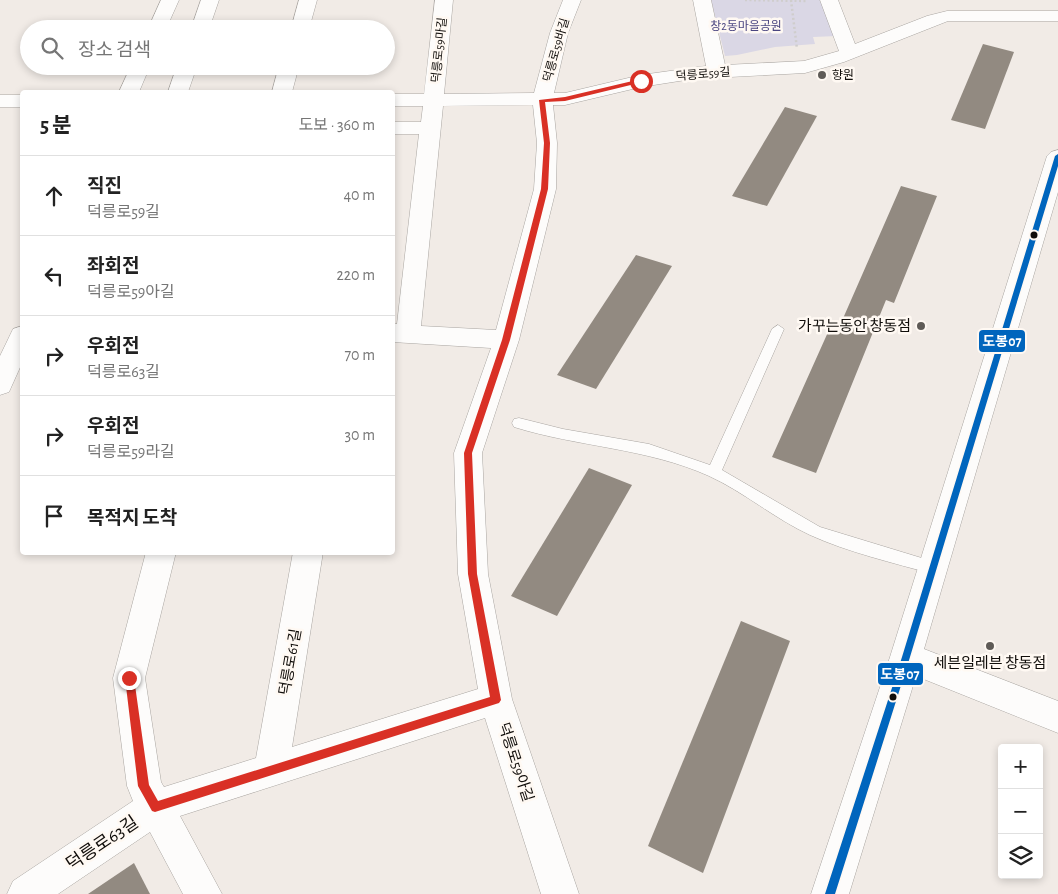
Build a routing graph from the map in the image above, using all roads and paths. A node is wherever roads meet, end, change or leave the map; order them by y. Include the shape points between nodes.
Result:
1 (170, 0) edge
2 (210, 0) edge
3 (308, 0) edge
4 (444, 0) edge
5 (572, 0) edge
6 (702, 0) edge
7 (745, 0) edge
8 (813, 0) edge
9 (829, 0) edge
10 (791, 1) edge
11 (960, 8) edge
12 (1058, 16) edge
13 (161, 20) edge
14 (203, 20) edge
15 (302, 20) edge
16 (849, 53) junction
17 (788, 68) junction
18 (718, 72) junction
19 (137, 75) edge
20 (184, 75) edge
21 (287, 75) edge
22 (130, 90) edge
23 (179, 90) edge
24 (283, 90) edge
25 (20, 100) edge
26 (395, 100) edge
27 (434, 100) junction
28 (542, 100) junction
29 (0, 101) edge
30 (395, 128) edge
31 (431, 128) junction
32 (1058, 156) edge
33 (1049, 218) edge
34 (778, 329) dead end
35 (0, 333) edge
36 (400, 333) edge
37 (20, 334) edge
38 (20, 339) edge
39 (506, 340) junction
40 (0, 385) edge
41 (519, 423) dead end
42 (714, 472) junction
43 (160, 555) edge
44 (307, 555) edge
45 (933, 568) junction
46 (906, 657) junction
47 (496, 700) junction
48 (1058, 717) edge
49 (271, 771) junction
50 (155, 807) junction
51 (26, 894) edge
52 (203, 894) edge
53 (560, 894) edge
54 (830, 894) edge

1 - 13 street
2 - 14 street
3 - 15 street
4 - 27 street, 덕릉로59마길
5 - 28 street, 덕릉로59바길 via 559,33
6 - 18 street
7 - 10 path
8 - 10 path
9 - 16 street
10 - 17 path via 798,58
11 - 12 street, 덕릉로59길
11 - 16 street, 덕릉로59길 via 947,16
16 - 17 street, 덕릉로59길 via 805,67
17 - 18 street, 덕릉로59길
18 - 28 street, 덕릉로59길 via 650,79 565,99
19 - 22 street
20 - 23 street
21 - 24 street
25 - 29 street
26 - 27 street, 덕릉로59길
27 - 28 street, 덕릉로59길
27 - 31 street
28 - 39 street, 덕릉로59아길 via 547,143 545,189
30 - 31 street
31 - 36 street
32 - 33 street
33 - 45 street
34 - 42 lane
35 - 37 street
36 - 39 street
38 - 40 street
39 - 47 street, 덕릉로59아길 via 468,453 473,574
41 - 42 lane via 648,449
42 - 45 lane via 814,531
43 - 50 street via 129,678 144,786
44 - 49 street, 덕릉로61길
45 - 46 street
46 - 48 street
46 - 54 street
47 - 49 street, 덕릉로63길
47 - 53 street, 덕릉로59아길
49 - 50 street, 덕릉로63길
50 - 51 street, 덕릉로63길
50 - 52 street

